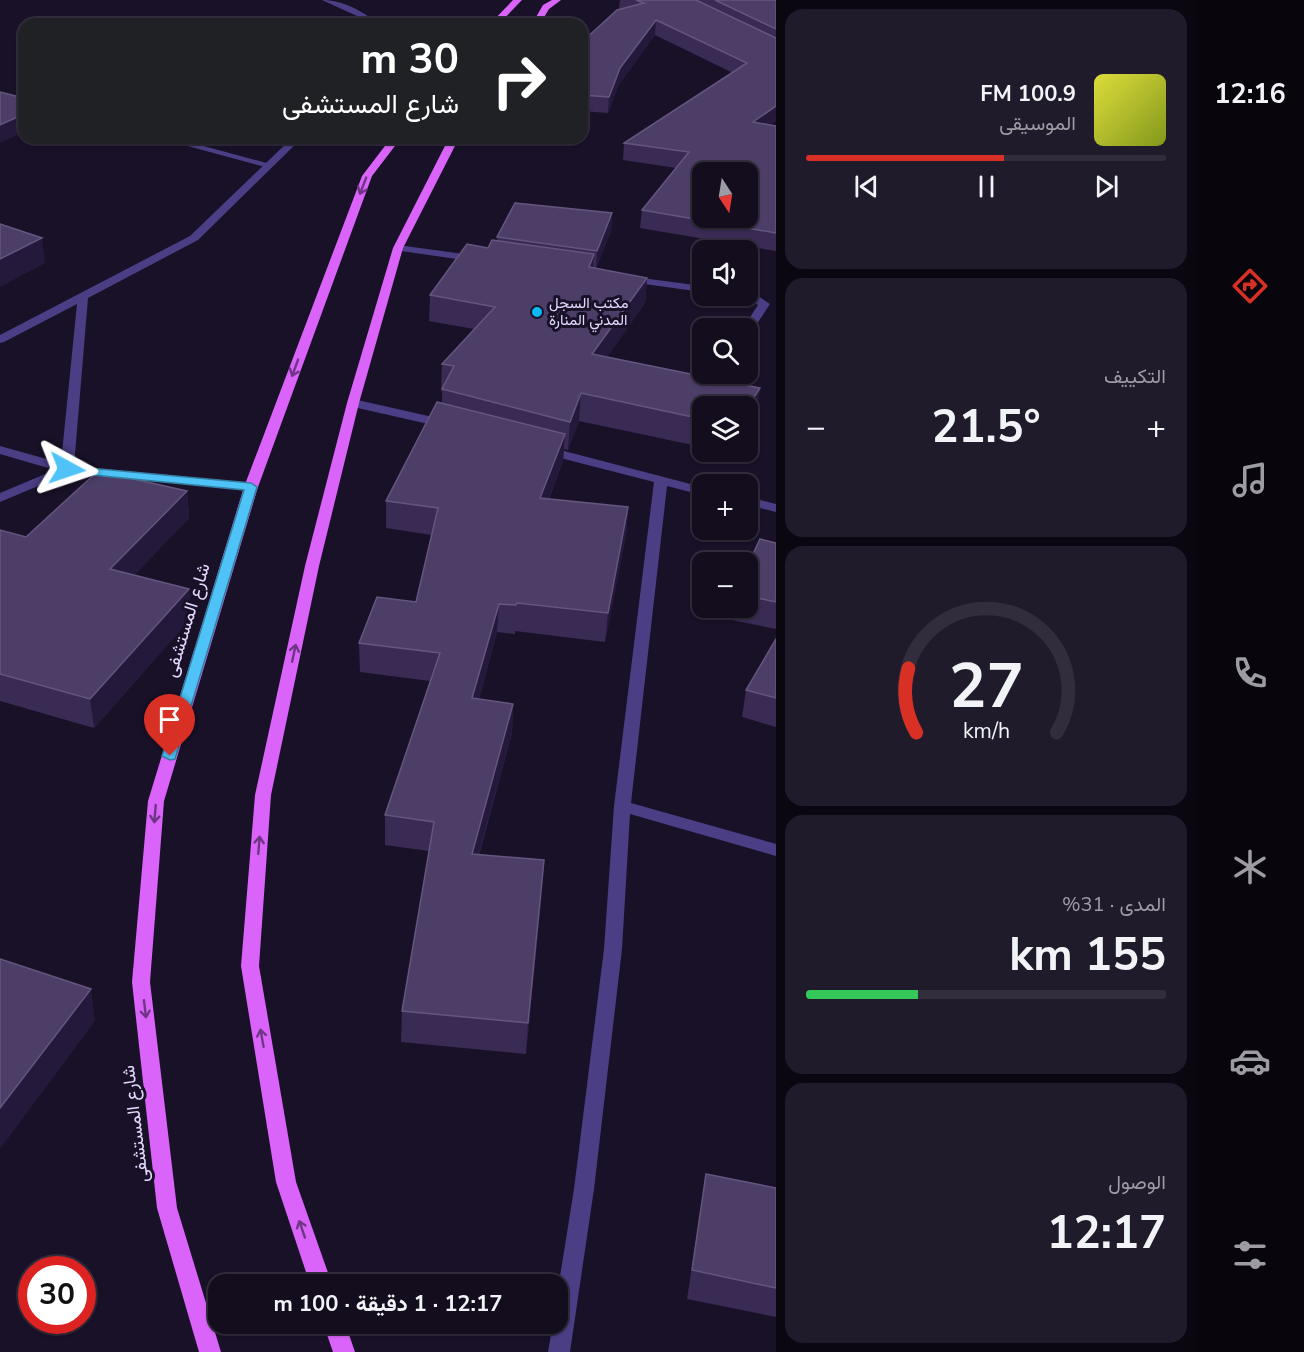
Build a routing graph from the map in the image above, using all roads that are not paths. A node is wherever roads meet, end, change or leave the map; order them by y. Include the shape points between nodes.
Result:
1 (518, 0) edge
2 (557, 0) edge
3 (331, 1) edge
4 (365, 18) edge
5 (500, 18) edge
6 (540, 18) edge
7 (187, 144) edge
8 (291, 144) edge
9 (391, 144) edge
10 (451, 144) edge
11 (269, 165) junction
12 (398, 248) junction
13 (491, 260) edge
14 (620, 278) edge
15 (692, 288) edge
16 (83, 296) junction
17 (758, 300) edge
18 (755, 318) edge
19 (0, 339) edge
20 (714, 384) edge
21 (709, 391) edge
22 (353, 403) junction
23 (457, 427) edge
24 (536, 448) edge
25 (0, 450) edge
26 (67, 469) junction
27 (661, 481) junction
28 (251, 487) junction
29 (692, 488) edge
30 (0, 498) edge
31 (758, 504) edge
32 (776, 508) edge
33 (622, 806) junction
34 (776, 850) edge
35 (318, 1274) edge
36 (338, 1334) edge
37 (210, 1352) edge
38 (344, 1352) edge
39 (559, 1352) edge

1 - 5 main road
2 - 6 main road via 546,7
3 - 4 street
7 - 11 street
8 - 11 street
9 -> 28 main road, شارع المستشفى via 366,176
10 - 12 main road
11 - 16 street via 194,238
12 - 13 street
12 - 22 main road
14 - 15 street
16 - 19 street
16 - 26 street
17 - 18 street via 764,304
20 - 21 street
22 - 23 street
35 -> 22 main road via 286,1182 250,966 263,795 312,566
24 - 27 street
25 - 26 street
26 - 28 street
26 - 30 street
27 - 29 street
27 - 33 street
28 -> 37 main road, شارع المستشفى via 156,801 141,982 167,1208
31 - 32 street
33 - 34 street
33 - 39 street via 613,949 584,1189
36 - 38 main road

